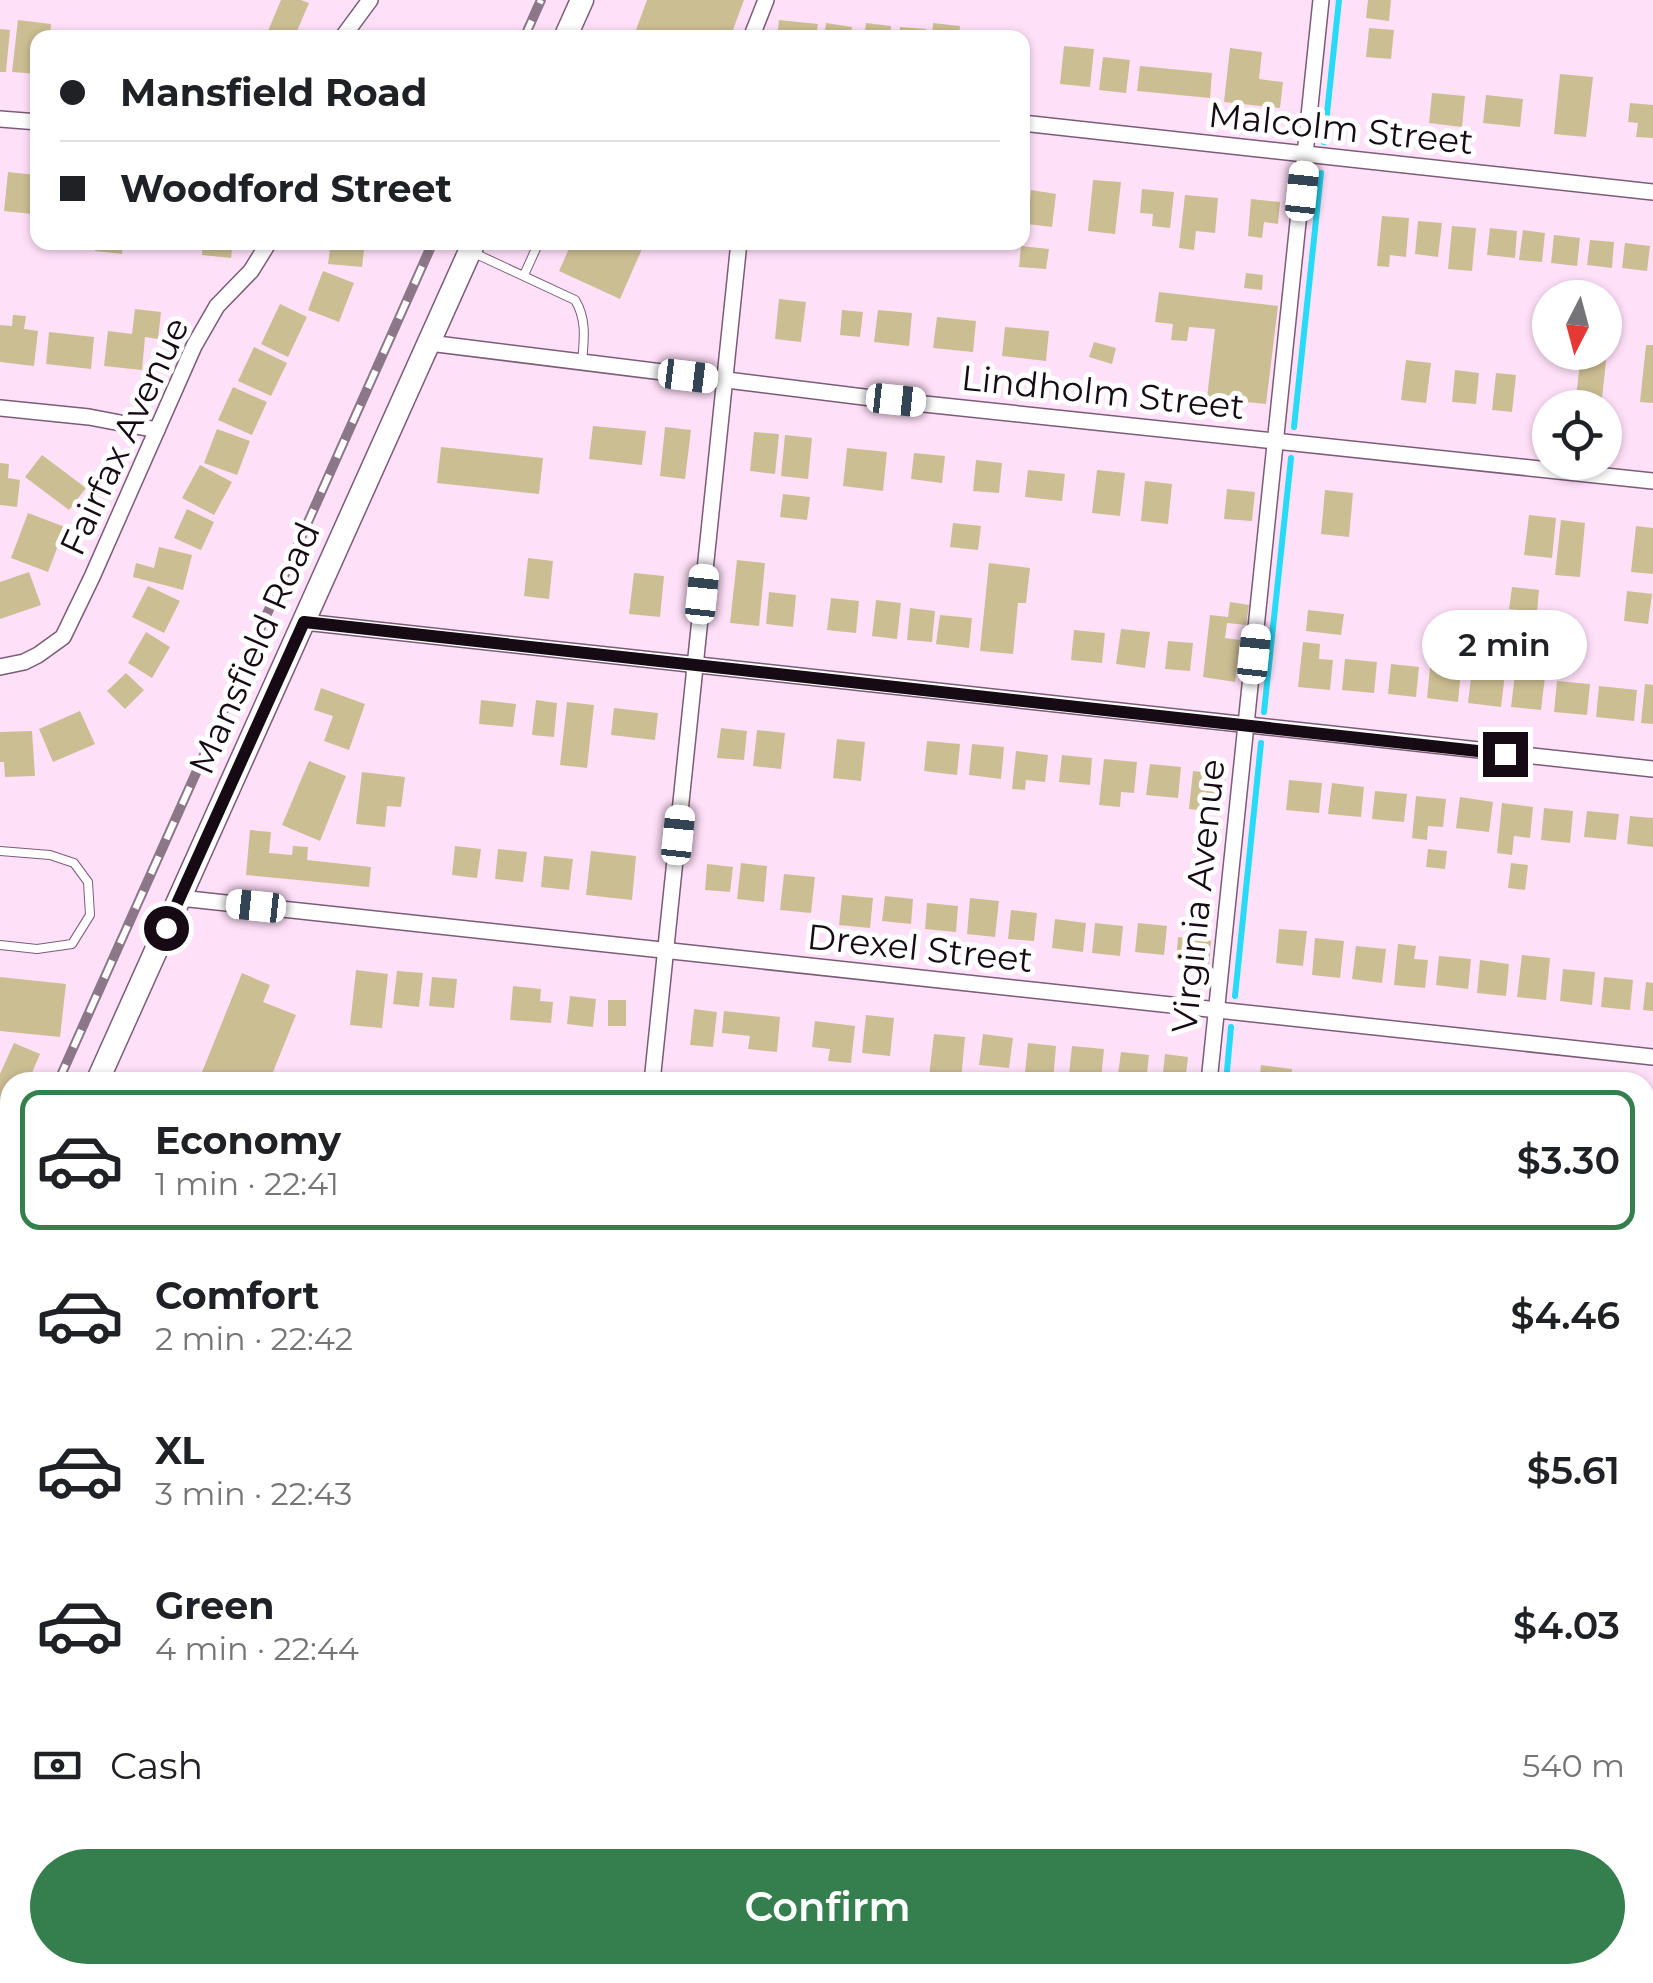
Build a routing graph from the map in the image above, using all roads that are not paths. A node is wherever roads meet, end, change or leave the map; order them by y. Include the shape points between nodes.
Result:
1 (370, 0) edge
2 (582, 0) edge
3 (766, 0) edge
4 (1321, 0) edge
5 (348, 30) edge
6 (569, 30) edge
7 (753, 30) edge
8 (0, 118) edge
9 (30, 121) edge
10 (1030, 125) edge
11 (1305, 156) junction
12 (1653, 192) edge
13 (264, 250) edge
14 (471, 250) edge
15 (478, 250) edge
16 (535, 250) edge
17 (738, 250) edge
18 (524, 275) junction
19 (428, 343) junction
20 (582, 362) junction
21 (724, 380) junction
22 (0, 408) edge
23 (156, 430) junction
24 (1275, 441) junction
25 (1653, 481) edge
26 (304, 622) junction
27 (695, 665) junction
28 (0, 667) edge
29 (1247, 726) junction
30 (1653, 770) edge
31 (0, 851) edge
32 (180, 898) junction
33 (0, 945) edge
34 (665, 950) junction
35 (1216, 1010) junction
36 (1653, 1057) edge
37 (102, 1072) edge
38 (653, 1072) edge
39 (1210, 1072) edge

1 - 5 street
2 - 6 main road
3 - 7 street
4 - 11 street, Virginia Avenue
8 - 9 street
10 - 11 street, Malcolm Street
11 - 12 street, Malcolm Street
11 - 24 street, Virginia Avenue
13 - 23 street, Fairfax Avenue via 217,306
14 - 19 main road, Mansfield Road
15 - 18 lane
16 - 18 lane
17 - 21 street
18 - 20 lane via 580,308
19 - 20 street, Lindholm Street
19 - 26 main road, Mansfield Road
20 - 21 street, Lindholm Street
21 - 24 street, Lindholm Street
21 - 27 street
22 - 23 street
23 - 28 street, Fairfax Avenue via 62,637 24,662
24 - 25 street, Lindholm Street
24 - 29 street, Virginia Avenue
26 - 27 street
26 - 32 main road, Mansfield Road
27 - 29 street
27 - 34 street
29 - 30 street
29 - 35 street, Virginia Avenue
31 - 33 lane via 74,863 88,882 90,915 72,944
32 - 34 street, Drexel Street
32 - 37 main road, Mansfield Road
34 - 35 street, Drexel Street
34 - 38 street
35 - 36 street, Drexel Street
35 - 39 street, Virginia Avenue

